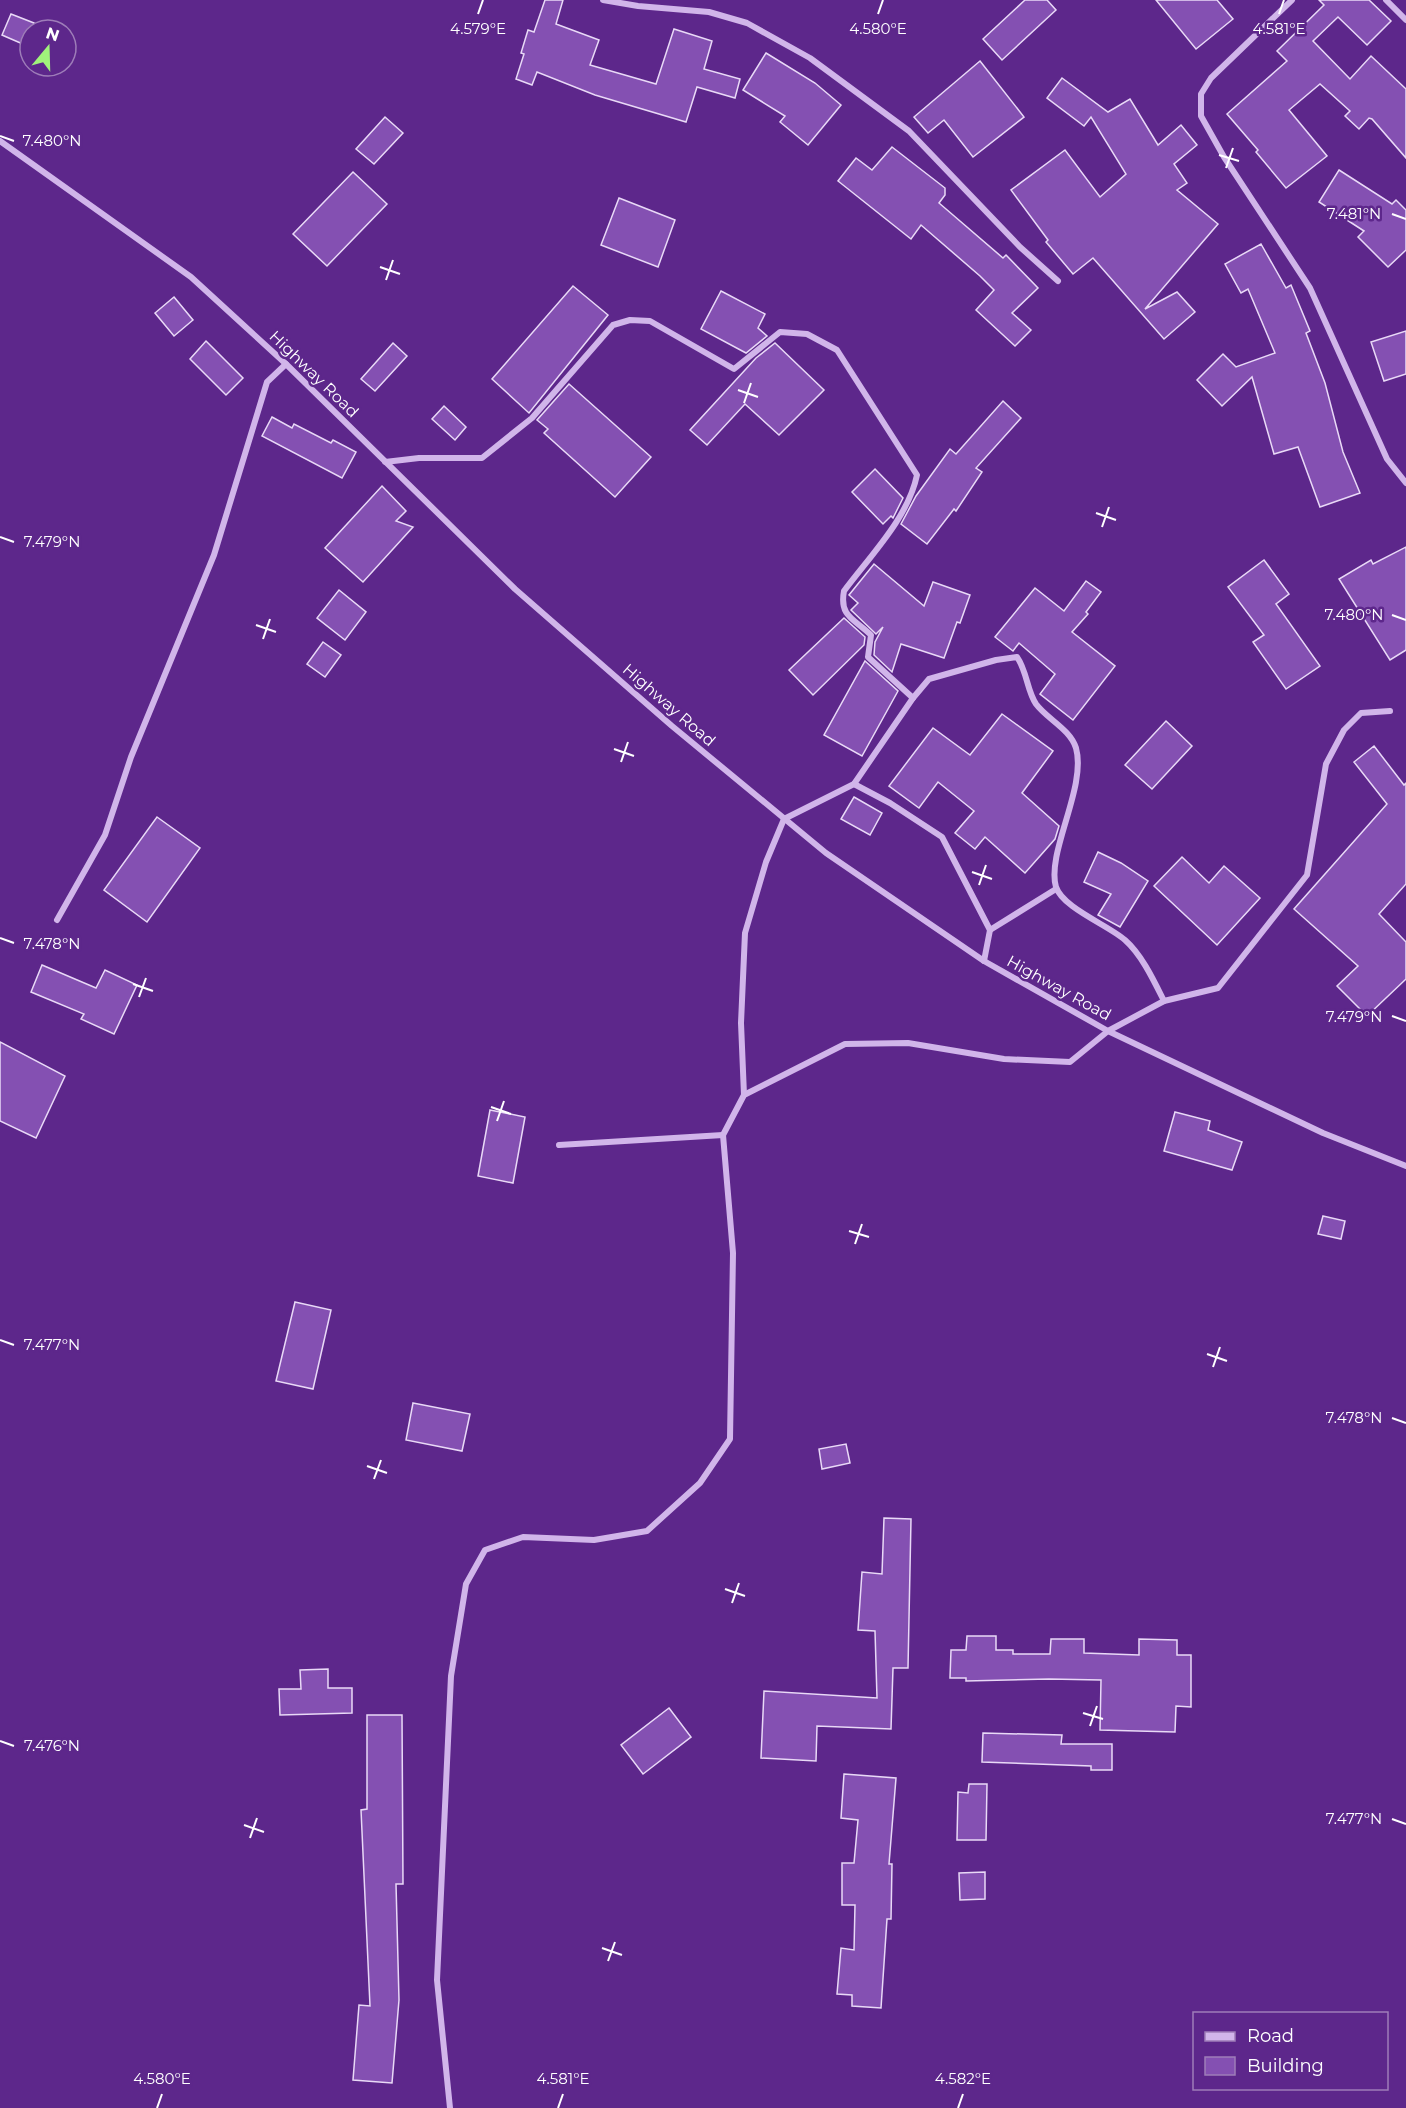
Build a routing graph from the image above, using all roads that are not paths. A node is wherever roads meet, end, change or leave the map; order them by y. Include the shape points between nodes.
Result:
1 (603, 0) edge
2 (1292, 0) edge
3 (1386, 0) edge
4 (1406, 20) edge
5 (0, 141) edge
6 (1058, 281) dead end
7 (286, 364) junction
8 (385, 462) junction
9 (1406, 483) edge
10 (913, 698) junction
11 (1390, 711) dead end
12 (854, 784) junction
13 (784, 819) junction
14 (1056, 889) junction
15 (57, 920) dead end
16 (990, 930) junction
17 (984, 961) junction
18 (1164, 1001) junction
19 (1108, 1031) junction
20 (744, 1095) junction
21 (723, 1135) junction
22 (559, 1145) dead end
23 (1406, 1166) edge
24 (450, 2108) edge

1 - 6 street via 709,12 747,23 810,58 909,131
2 - 9 street via 1211,78 1201,94 1201,116 1310,288 1387,459
3 - 4 street
5 - 7 street, Highway Road via 190,277
7 - 8 street, Highway Road
7 - 15 street via 267,382 214,555 131,757 105,835
8 - 10 street via 482,458 532,418 613,326 630,320 650,321 734,369 780,332 807,334 837,350 917,475 914,493 844,591 842,602 844,613 872,635 868,657
8 - 13 street, Highway Road via 515,589
10 - 12 street
10 - 14 street via 929,678 1017,657 1035,703 1076,747 1077,774 1055,871
11 - 18 street via 1361,713 1344,730 1326,764 1307,875 1258,939 1218,988
12 - 13 street
12 - 16 street via 890,802 942,837
13 - 17 street, Highway Road via 826,853
13 - 20 street via 766,862 745,933 741,1023
14 - 16 street
14 - 18 street via 1125,940
16 - 17 street
17 - 19 street, Highway Road
18 - 19 street
19 - 20 street via 1070,1062 1004,1059 908,1043 845,1044
19 - 23 street, Highway Road via 1323,1133
20 - 21 street
21 - 22 street
21 - 24 street via 733,1253 730,1439 700,1483 647,1531 594,1540 523,1537 485,1550 466,1584 452,1676 437,1980

